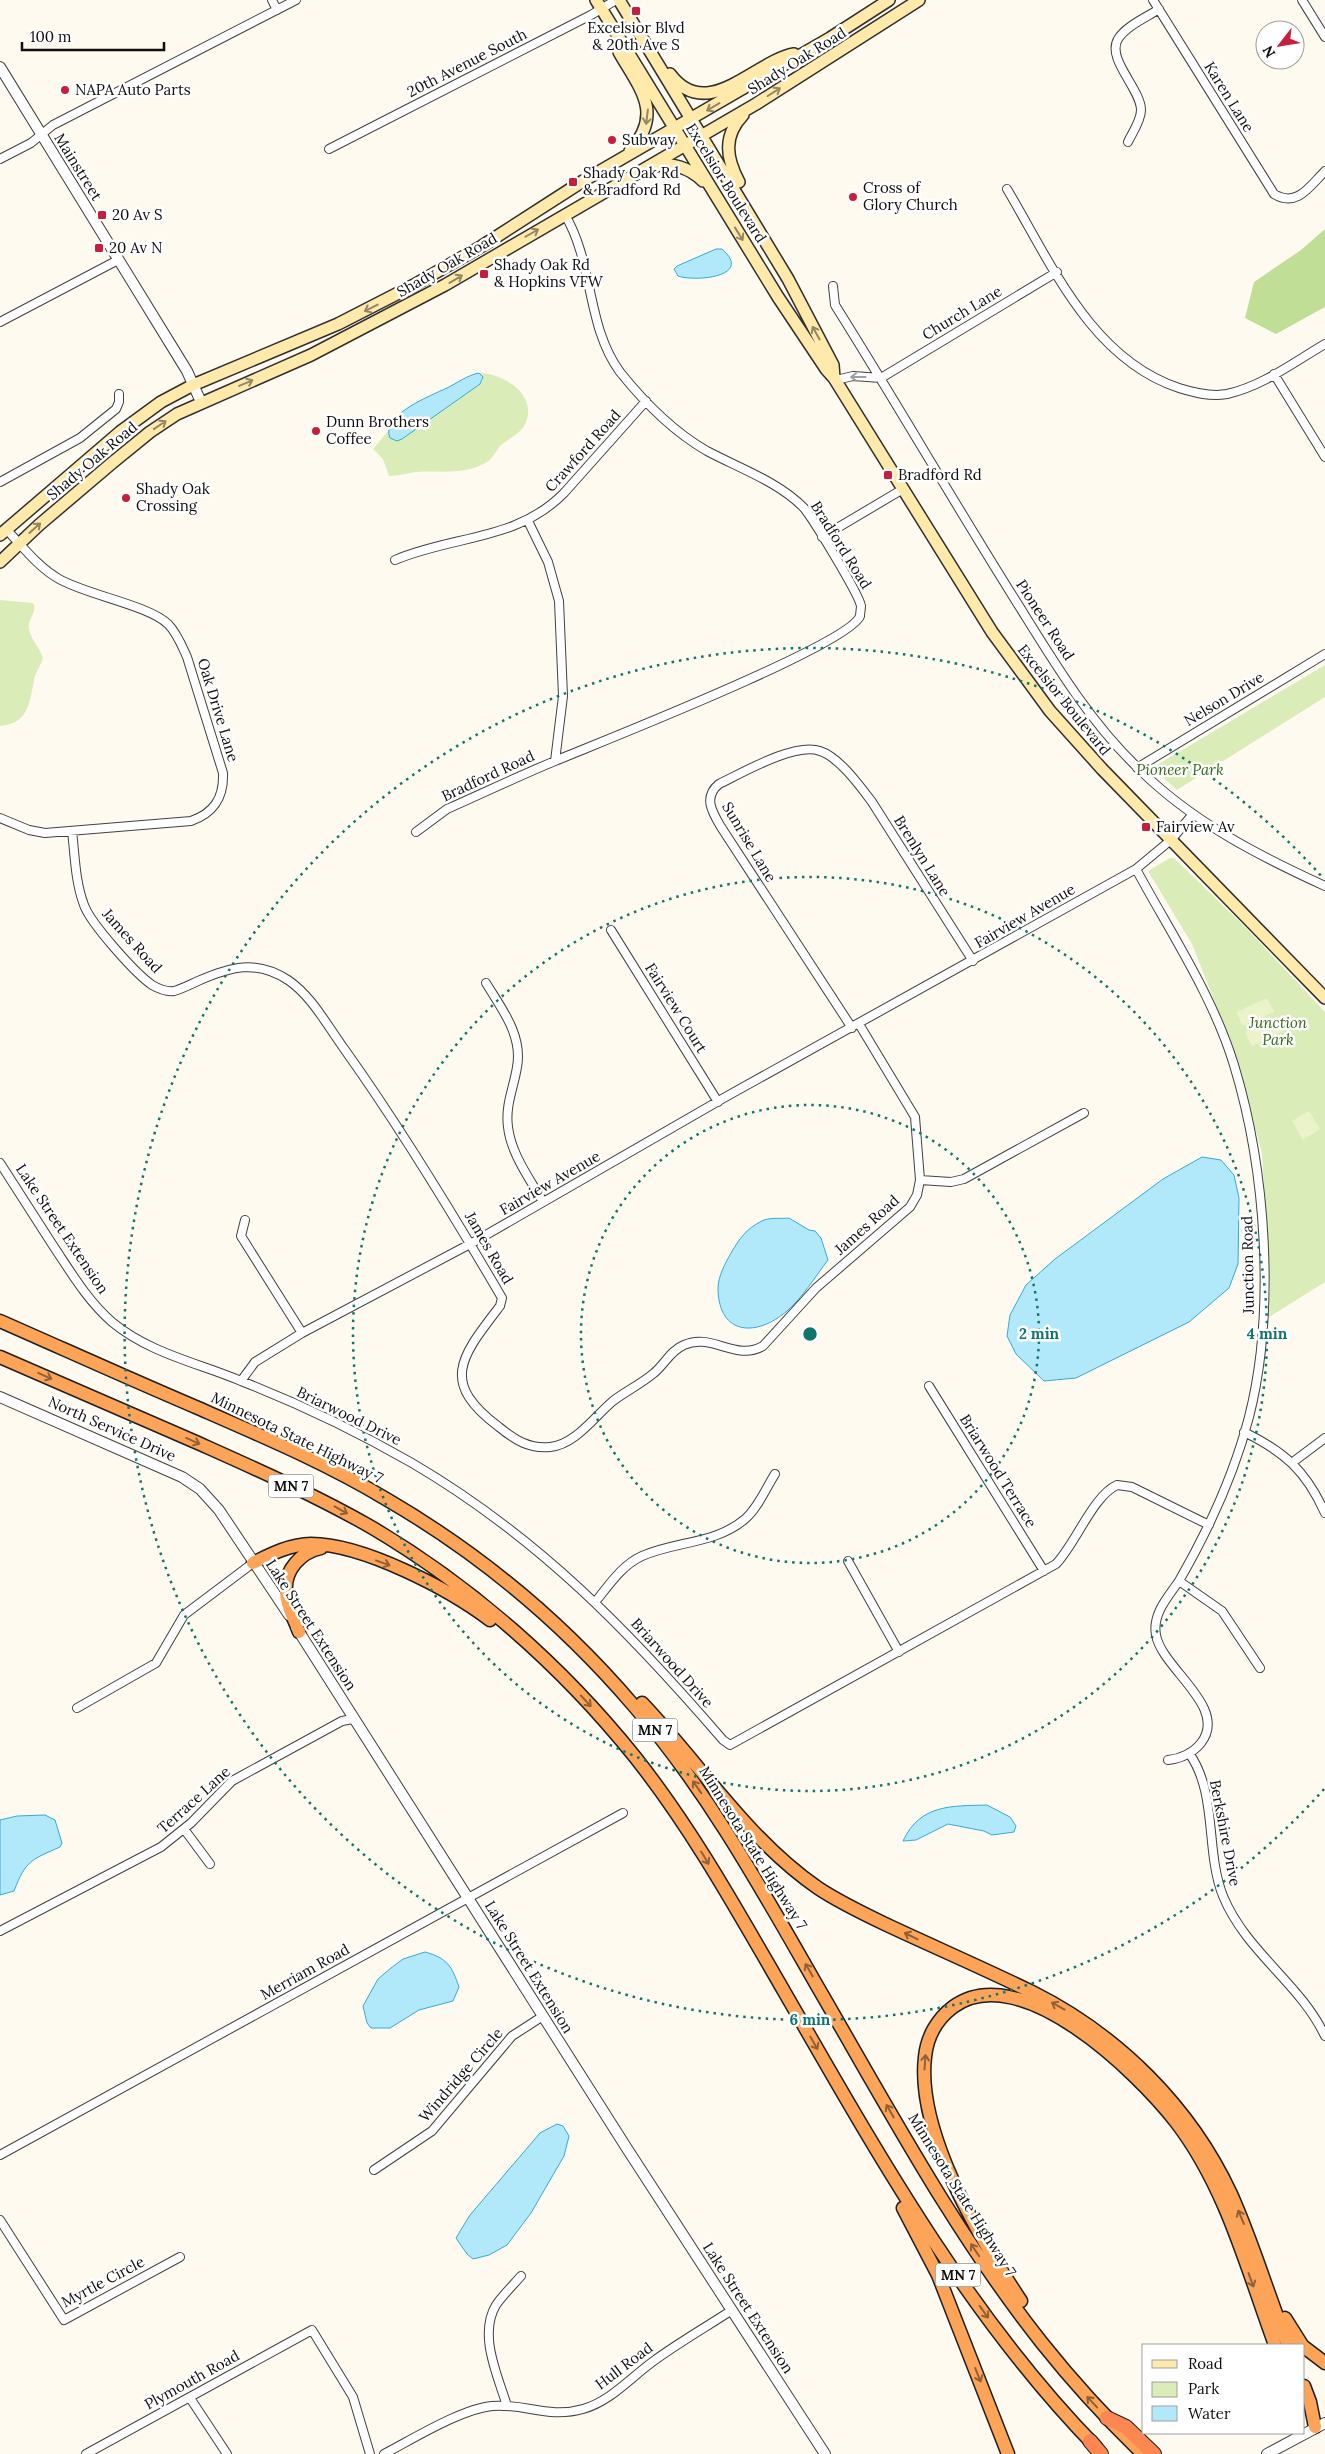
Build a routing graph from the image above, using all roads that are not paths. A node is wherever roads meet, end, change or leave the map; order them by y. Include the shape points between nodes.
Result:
1 (272, 0) edge
2 (296, 0) edge
3 (618, 0) edge
4 (889, 0) edge
5 (919, 0) edge
6 (1153, 0) edge
7 (1302, 0) edge
8 (599, 4) edge
9 (1159, 9) junction
10 (277, 10) junction
11 (635, 27) junction
12 (1325, 37) edge
13 (805, 52) junction
14 (0, 67) edge
15 (756, 104) junction
16 (692, 119) junction
17 (675, 129) junction
18 (41, 134) junction
19 (703, 136) junction
20 (1128, 142) dead end
21 (685, 146) junction
22 (329, 148) dead end
23 (626, 157) junction
24 (0, 158) edge
25 (1325, 171) edge
26 (640, 172) junction
27 (1007, 189) dead end
28 (714, 192) junction
29 (565, 215) junction
30 (118, 260) junction
31 (1057, 272) junction
32 (788, 279) junction
33 (833, 286) dead end
34 (0, 322) edge
35 (1325, 344) edge
36 (1274, 374) junction
37 (881, 378) junction
38 (835, 379) junction
39 (193, 385) junction
40 (119, 394) dead end
41 (201, 402) junction
42 (646, 402) junction
43 (1325, 457) edge
44 (0, 482) edge
45 (903, 489) junction
46 (528, 521) junction
47 (3, 532) edge
48 (822, 537) junction
49 (19, 543) junction
50 (395, 560) dead end
51 (0, 562) edge
52 (1325, 654) edge
53 (555, 761) junction
54 (844, 768) joint
55 (1137, 768) junction
56 (1192, 815) junction
57 (0, 818) edge
58 (72, 831) junction
59 (416, 832) dead end
60 (1172, 839) junction
61 (1136, 869) junction
62 (1325, 886) edge
63 (612, 930) dead end
64 (973, 961) junction
65 (486, 983) dead end
66 (1325, 998) edge
67 (855, 1026) junction
68 (718, 1102) junction
69 (1084, 1112) dead end
70 (0, 1163) edge
71 (920, 1180) junction
72 (543, 1202) junction
73 (245, 1220) dead end
74 (472, 1244) junction
75 (101, 1311) joint
76 (0, 1321) edge
77 (302, 1333) junction
78 (0, 1357) edge
79 (241, 1381) junction
80 (929, 1386) dead end
81 (0, 1397) edge
82 (1244, 1432) junction
83 (1325, 1438) edge
84 (1293, 1462) junction
85 (775, 1474) dead end
86 (207, 1496) joint
87 (1325, 1513) edge
88 (1209, 1525) junction
89 (330, 1546) junction
90 (848, 1561) dead end
91 (253, 1563) junction
92 (1044, 1571) junction
93 (1180, 1581) junction
94 (596, 1601) junction
95 (299, 1632) junction
96 (575, 1642) junction
97 (899, 1652) junction
98 (552, 1666) junction
99 (1260, 1668) dead end
100 (77, 1708) dead end
101 (353, 1719) junction
102 (1189, 1753) junction
103 (1168, 1760) dead end
104 (623, 1813) dead end
105 (184, 1829) junction
106 (210, 1864) dead end
107 (467, 1897) junction
108 (0, 1931) edge
109 (543, 2016) junction
110 (1325, 2036) edge
111 (844, 2095) junction
112 (0, 2155) edge
113 (374, 2170) dead end
114 (0, 2220) edge
115 (1253, 2248) junction
116 (180, 2257) dead end
117 (521, 2276) dead end
118 (732, 2310) junction
119 (1275, 2344) edge
120 (1288, 2344) edge
121 (1302, 2344) edge
122 (1305, 2348) edge
123 (1325, 2363) edge
124 (1078, 2386) junction
125 (1305, 2389) edge
126 (190, 2398) junction
127 (507, 2406) junction
128 (1305, 2413) edge
129 (1107, 2418) junction
130 (1320, 2425) edge
131 (1305, 2433) edge
132 (1304, 2434) edge
133 (1090, 2441) joint
134 (86, 2454) edge
135 (227, 2454) edge
136 (370, 2454) edge
137 (384, 2454) edge
138 (825, 2454) edge
139 (1008, 2454) edge
140 (1102, 2454) edge
141 (1143, 2454) edge
142 (1154, 2454) edge
143 (1267, 2454) edge

1 - 10 street
2 - 10 street
3 - 8 street, 20th Avenue South
3 - 11 main road, Excelsior Boulevard
4 - 13 main road, Shady Oak Road
15 -> 5 main road, Shady Oak Road
6 - 9 street, Karen Lane
7 - 12 street
8 - 17 main road, Excelsior Boulevard
8 - 22 street, 20th Avenue South
8 -> 23 main road via 619,52 647,101 645,127
9 - 20 street via 1124,32 1115,46 1141,110
9 - 25 street, Karen Lane via 1274,194 1289,200 1303,193
10 - 18 street
11 - 13 main road via 674,78 687,88 704,93 719,92 783,56
11 - 16 main road, Excelsior Boulevard
13 -> 16 main road, Shady Oak Road
14 - 18 street, Mainstreet
15 - 19 main road, Shady Oak Road
15 - 32 main road via 742,116 732,132 727,146 729,162 769,231
16 - 17 main road, Shady Oak Road
16 - 19 main road, Excelsior Boulevard
17 - 21 main road, Excelsior Boulevard
17 - 23 main road, Shady Oak Road
18 - 24 street via 31,143
18 - 30 street, Mainstreet
19 - 21 main road, Shady Oak Road
19 - 32 main road, Excelsior Boulevard
21 - 26 main road, Shady Oak Road
21 - 28 main road, Excelsior Boulevard
23 -> 39 main road, Shady Oak Road via 406,289 338,324
26 - 28 main road via 660,165 682,167 698,176
26 - 29 main road, Shady Oak Road
27 - 31 street
28 -> 38 main road, Excelsior Boulevard via 784,305
41 -> 29 main road, Shady Oak Road via 311,355 374,323
29 - 42 street, Bradford Road via 580,245 606,349 620,372
30 - 34 street
30 - 39 street, Mainstreet
31 - 36 street via 1088,323 1104,341 1123,358 1166,384 1207,395 1225,394
31 - 37 street, Church Lane
38 -> 32 main road, Excelsior Boulevard via 834,365
33 - 37 street, Pioneer Road via 835,305
35 - 36 street
36 - 43 street
37 -> 38 street via 852,376
37 - 55 street, Pioneer Road via 1052,658 1094,718
38 - 45 main road, Excelsior Boulevard
39 - 41 street, Mainstreet
39 - 47 main road, Shady Oak Road via 140,416
40 - 44 street via 116,409 80,438
49 -> 41 main road, Shady Oak Road via 150,432
42 - 46 street, Crawford Road via 558,499
42 - 48 street, Bradford Road via 692,442 786,493 806,510
45 - 48 street
45 - 60 main road, Excelsior Boulevard via 976,609 1022,675 1078,743
46 - 50 street, Crawford Road via 414,551
46 - 53 street via 548,562 559,601 563,696
47 - 49 street, Oak Drive Lane
48 - 53 street, Bradford Road via 861,606 854,624 835,638 781,665 616,738
49 - 51 main road, Shady Oak Road
49 - 58 street, Oak Drive Lane via 35,561 61,580 153,615 168,624 187,657 223,773 224,786 220,798 213,810 203,817 191,821
52 - 55 street, Nelson Drive
53 - 59 street, Bradford Road via 447,809
54 - 64 street, Brenlyn Lane via 872,802
54 - 67 street, Sunrise Lane via 821,751 807,749 790,753 719,784 709,798 721,828
55 - 56 street, Pioneer Road
56 - 60 street, Fairview Avenue
56 - 62 street, Pioneer Road via 1269,860
57 - 58 street, Oak Drive Lane via 37,831
58 - 74 street, James Road via 77,882 85,908 141,976 154,986 164,991 175,990 226,969 242,966 268,971 288,980 304,995 364,1076
60 - 61 street, Fairview Avenue
60 - 66 main road, Excelsior Boulevard
61 - 64 street, Fairview Avenue
61 - 82 street, Junction Road via 1210,1005 1234,1064 1250,1126 1259,1179 1263,1266 1260,1353 1256,1386
63 - 68 street, Fairview Court
64 - 67 street, Fairview Avenue
65 - 72 street via 510,1024 519,1053 508,1106 510,1139
67 - 68 street, Fairview Avenue
67 - 71 street, Sunrise Lane via 915,1117
68 - 72 street, Fairview Avenue
69 - 71 street via 964,1179 951,1182
70 - 75 street, Lake Street Extension via 78,1283
71 - 74 street, James Road via 910,1207 816,1288 764,1346 746,1352 700,1341 682,1345 653,1374 614,1400 567,1441 553,1447 538,1448 511,1436 480,1413 465,1391 462,1372 466,1354 500,1306 502,1298
72 - 74 street, Fairview Avenue
73 - 77 street via 241,1236
74 - 77 street, Fairview Avenue
75 - 79 street, Briarwood Drive via 132,1337
76 - 96 highway, Minnesota State Highway 7 / MN 7 via 281,1444 386,1499 506,1582
77 - 79 street, Fairview Avenue via 255,1362
78 -> 98 highway, MN 7 via 250,1466 337,1508 443,1574
79 - 94 street, Briarwood Drive via 358,1433 414,1464 473,1502
80 - 92 street, Briarwood Terrace
81 - 86 street, North Service Drive via 182,1477
82 - 84 street
82 - 88 street, Junction Road
83 - 84 street
84 - 87 street via 1310,1484
85 - 94 street via 748,1517 737,1525 713,1536 641,1557 621,1572
86 - 91 street, Lake Street Extension
88 - 92 street, Briarwood Drive via 1132,1487 1117,1485 1104,1494 1063,1556
88 - 93 street, Junction Road
89 - 91 highway via 290,1547
89 - 95 highway via 303,1555 288,1576 286,1592
89 -> 98 highway via 413,1574 483,1615
90 - 97 street
91 - 95 street, Lake Street Extension
91 - 100 street via 184,1615 156,1663
92 - 97 street, Briarwood Drive
93 - 99 street via 1222,1611
93 - 102 street, Junction Road via 1158,1612 1155,1624 1156,1637 1162,1649 1205,1709 1208,1721 1205,1738 1198,1748
94 - 97 street, Briarwood Drive via 730,1745
95 - 101 street, Lake Street Extension
115 -> 96 highway via 1230,2192 1207,2151 1166,2095 1123,2052 1048,2000 855,1909 818,1888 749,1828 643,1703
124 -> 96 highway, Minnesota State Highway 7 / MN 7 via 1022,2316 945,2204 740,1853 698,1788 636,1707
98 -> 111 highway, MN 7 via 610,1727 676,1813
101 - 105 street, Terrace Lane via 342,1721 248,1771 218,1794
101 - 107 street, Lake Street Extension
102 - 103 street via 1179,1759
102 - 110 street, Berkshire Drive via 1197,1764 1204,1790 1215,1868 1235,1920 1270,1966 1306,2005
104 - 107 street, Merriam Road
105 - 106 street
105 - 108 street, Terrace Lane via 161,1847
107 - 109 street, Lake Street Extension
107 - 112 street, Merriam Road
109 - 113 street, Windridge Circle via 512,2036 432,2131
109 - 118 street, Lake Street Extension
111 -> 133 highway, MN 7 via 910,2204 969,2291 1021,2361
111 -> 139 highway via 938,2275
114 - 116 street, Myrtle Circle via 64,2320
115 - 120 highway
115 - 121 highway via 1286,2322
117 - 127 street via 496,2306 490,2319 491,2348
118 - 127 street, Hull Road via 654,2361 618,2390 584,2409 545,2413
118 - 138 street, Lake Street Extension
124 -> 119 highway via 1006,2280 959,2194 930,2117 924,2068 929,2039 950,2009 974,1996 994,1993 1017,1997 1073,2026 1113,2056 1163,2106 1188,2138 1219,2192
122 - 123 highway
129 -> 124 highway, Minnesota State Highway 7 / MN 7
125 - 130 highway
126 - 134 street, Plymouth Road
126 - 135 street
126 - 136 street, Plymouth Road via 312,2330 353,2397
127 - 137 street, Hull Road via 474,2409
128 - 130 highway
129 - 141 highway, Minnesota State Highway 7 / MN 7
129 - 142 highway via 1126,2427
130 - 131 street
132 - 143 street
133 - 140 highway

